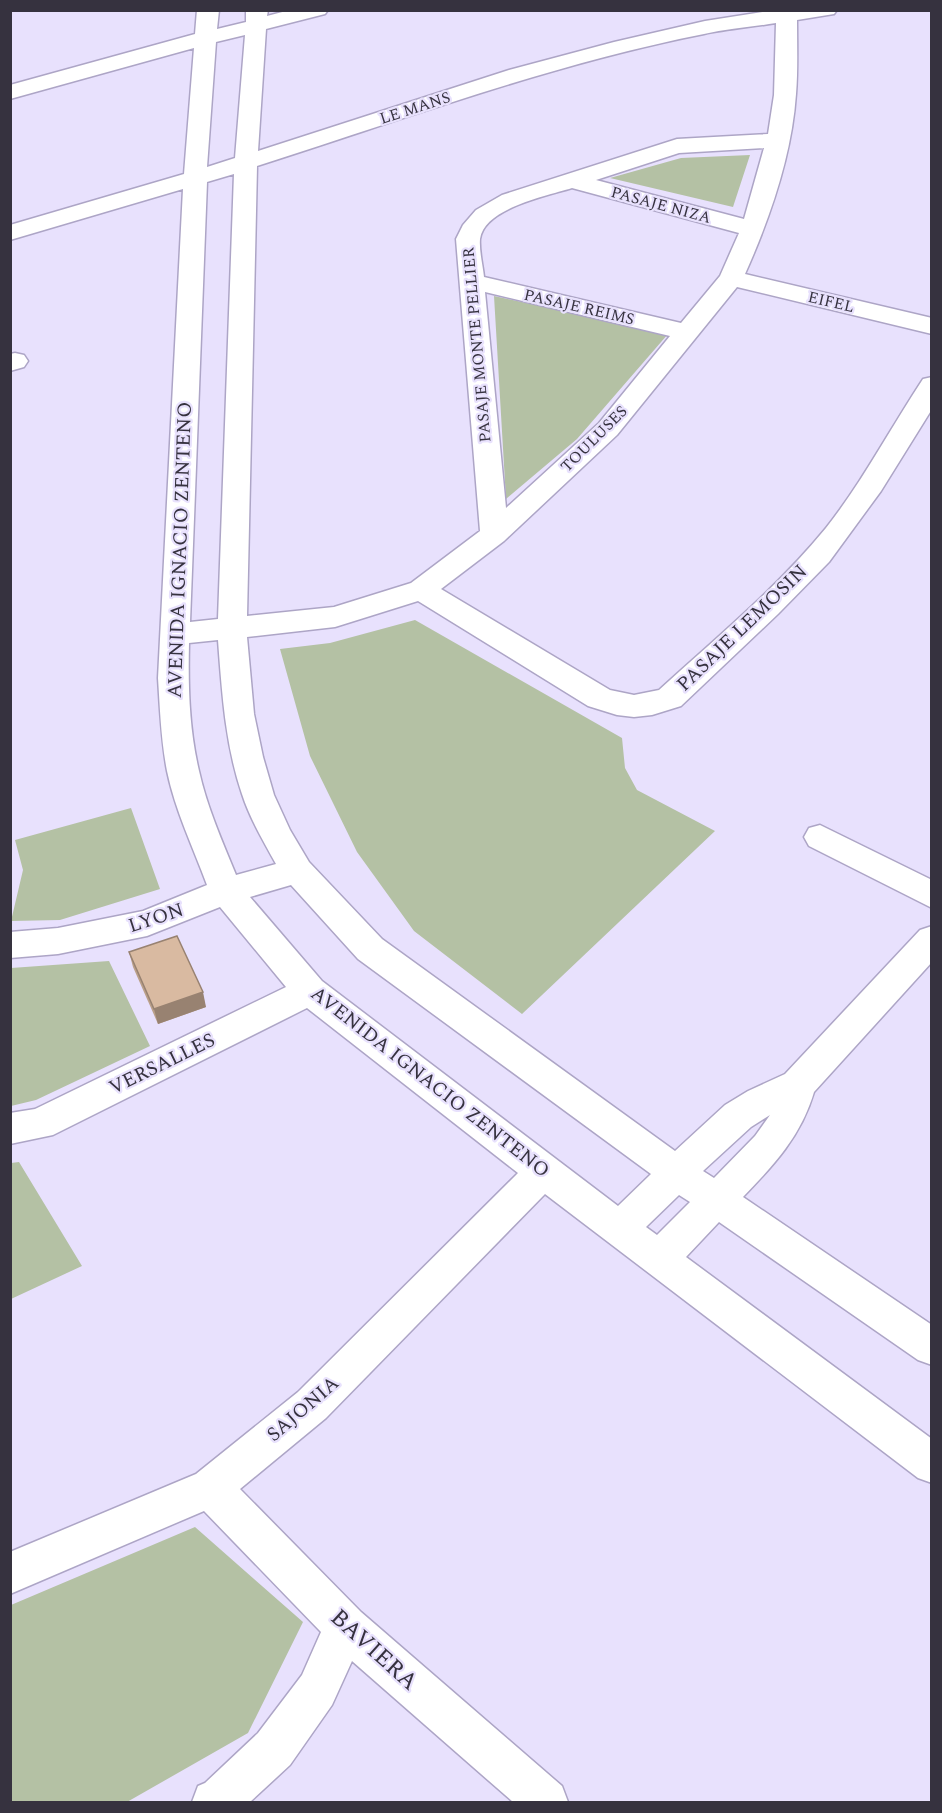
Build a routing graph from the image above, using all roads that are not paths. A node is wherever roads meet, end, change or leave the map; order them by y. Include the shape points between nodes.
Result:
1 (208, 10) edge
2 (318, 10) edge
3 (827, 10) edge
4 (787, 13) edge
5 (257, 18) edge
6 (205, 38) junction
7 (10, 92) edge
8 (778, 140) junction
9 (246, 162) junction
10 (195, 178) junction
11 (570, 180) junction
12 (753, 229) junction
13 (10, 233) edge
14 (731, 278) junction
15 (472, 282) junction
16 (932, 326) edge
17 (687, 332) junction
18 (932, 385) edge
19 (494, 534) junction
20 (421, 590) junction
21 (232, 628) junction
22 (175, 634) junction
23 (820, 837) dead end
24 (297, 871) junction
25 (226, 891) junction
26 (932, 895) edge
27 (932, 939) edge
28 (10, 945) edge
29 (310, 991) junction
30 (798, 1085) junction
31 (10, 1130) edge
32 (544, 1171) junction
33 (676, 1173) junction
34 (716, 1200) junction
35 (620, 1229) junction
36 (659, 1258) junction
37 (932, 1347) edge
38 (932, 1464) edge
39 (210, 1488) junction
40 (10, 1573) edge
41 (346, 1627) junction
42 (214, 1803) edge
43 (546, 1803) edge

1 - 6 street, AVENIDA IGNACIO ZENTENO
2 - 5 street
3 - 4 street, LE MANS
4 - 8 street, TOULUSES via 785,95
4 - 9 street, LE MANS via 614,48
5 - 6 street
5 - 9 street
6 - 7 street
6 - 10 street, AVENIDA IGNACIO ZENTENO
8 - 11 street, PASAJE MONTE PELLIER via 677,146
8 - 12 street, TOULUSES
9 - 10 street, LE MANS
9 - 21 street
10 - 13 street, LE MANS
10 - 22 street, AVENIDA IGNACIO ZENTENO
11 - 12 street, PASAJE NIZA
11 - 15 street, PASAJE MONTE PELLIER via 504,202 480,218 468,239
12 - 14 street, TOULUSES
14 - 16 street, EIFEL
14 - 17 street, TOULUSES
15 - 17 street, PASAJE REIMS
15 - 19 street, PASAJE MONTE PELLIER
17 - 19 street, TOULUSES via 608,429
18 - 20 street, PASAJE LEMOSIN via 878,474 801,574 670,698 629,706 599,698
19 - 20 street, TOULUSES
20 - 21 street, TOULUSES via 335,616
21 - 22 street, TOULUSES
21 - 24 street via 235,681 247,757 258,795
22 - 25 street, AVENIDA IGNACIO ZENTENO via 173,678 183,771
23 - 26 street
24 - 25 street, LYON
24 - 33 street via 370,949
25 - 28 street, LYON via 187,909 116,931
25 - 29 street, AVENIDA IGNACIO ZENTENO
27 - 30 street
29 - 31 street, VERSALLES via 39,1124
29 - 32 street, AVENIDA IGNACIO ZENTENO
30 - 33 street via 738,1116
30 - 34 street via 783,1129
32 - 35 street, AVENIDA IGNACIO ZENTENO
32 - 39 street, SAJONIA via 312,1405
33 - 34 street
33 - 35 street
34 - 36 street
34 - 37 street
35 - 36 street, AVENIDA IGNACIO ZENTENO
36 - 38 street, AVENIDA IGNACIO ZENTENO
39 - 40 street, SAJONIA
39 - 41 street, BAVIERA
41 - 42 street via 317,1690 274,1749
41 - 43 street, BAVIERA

